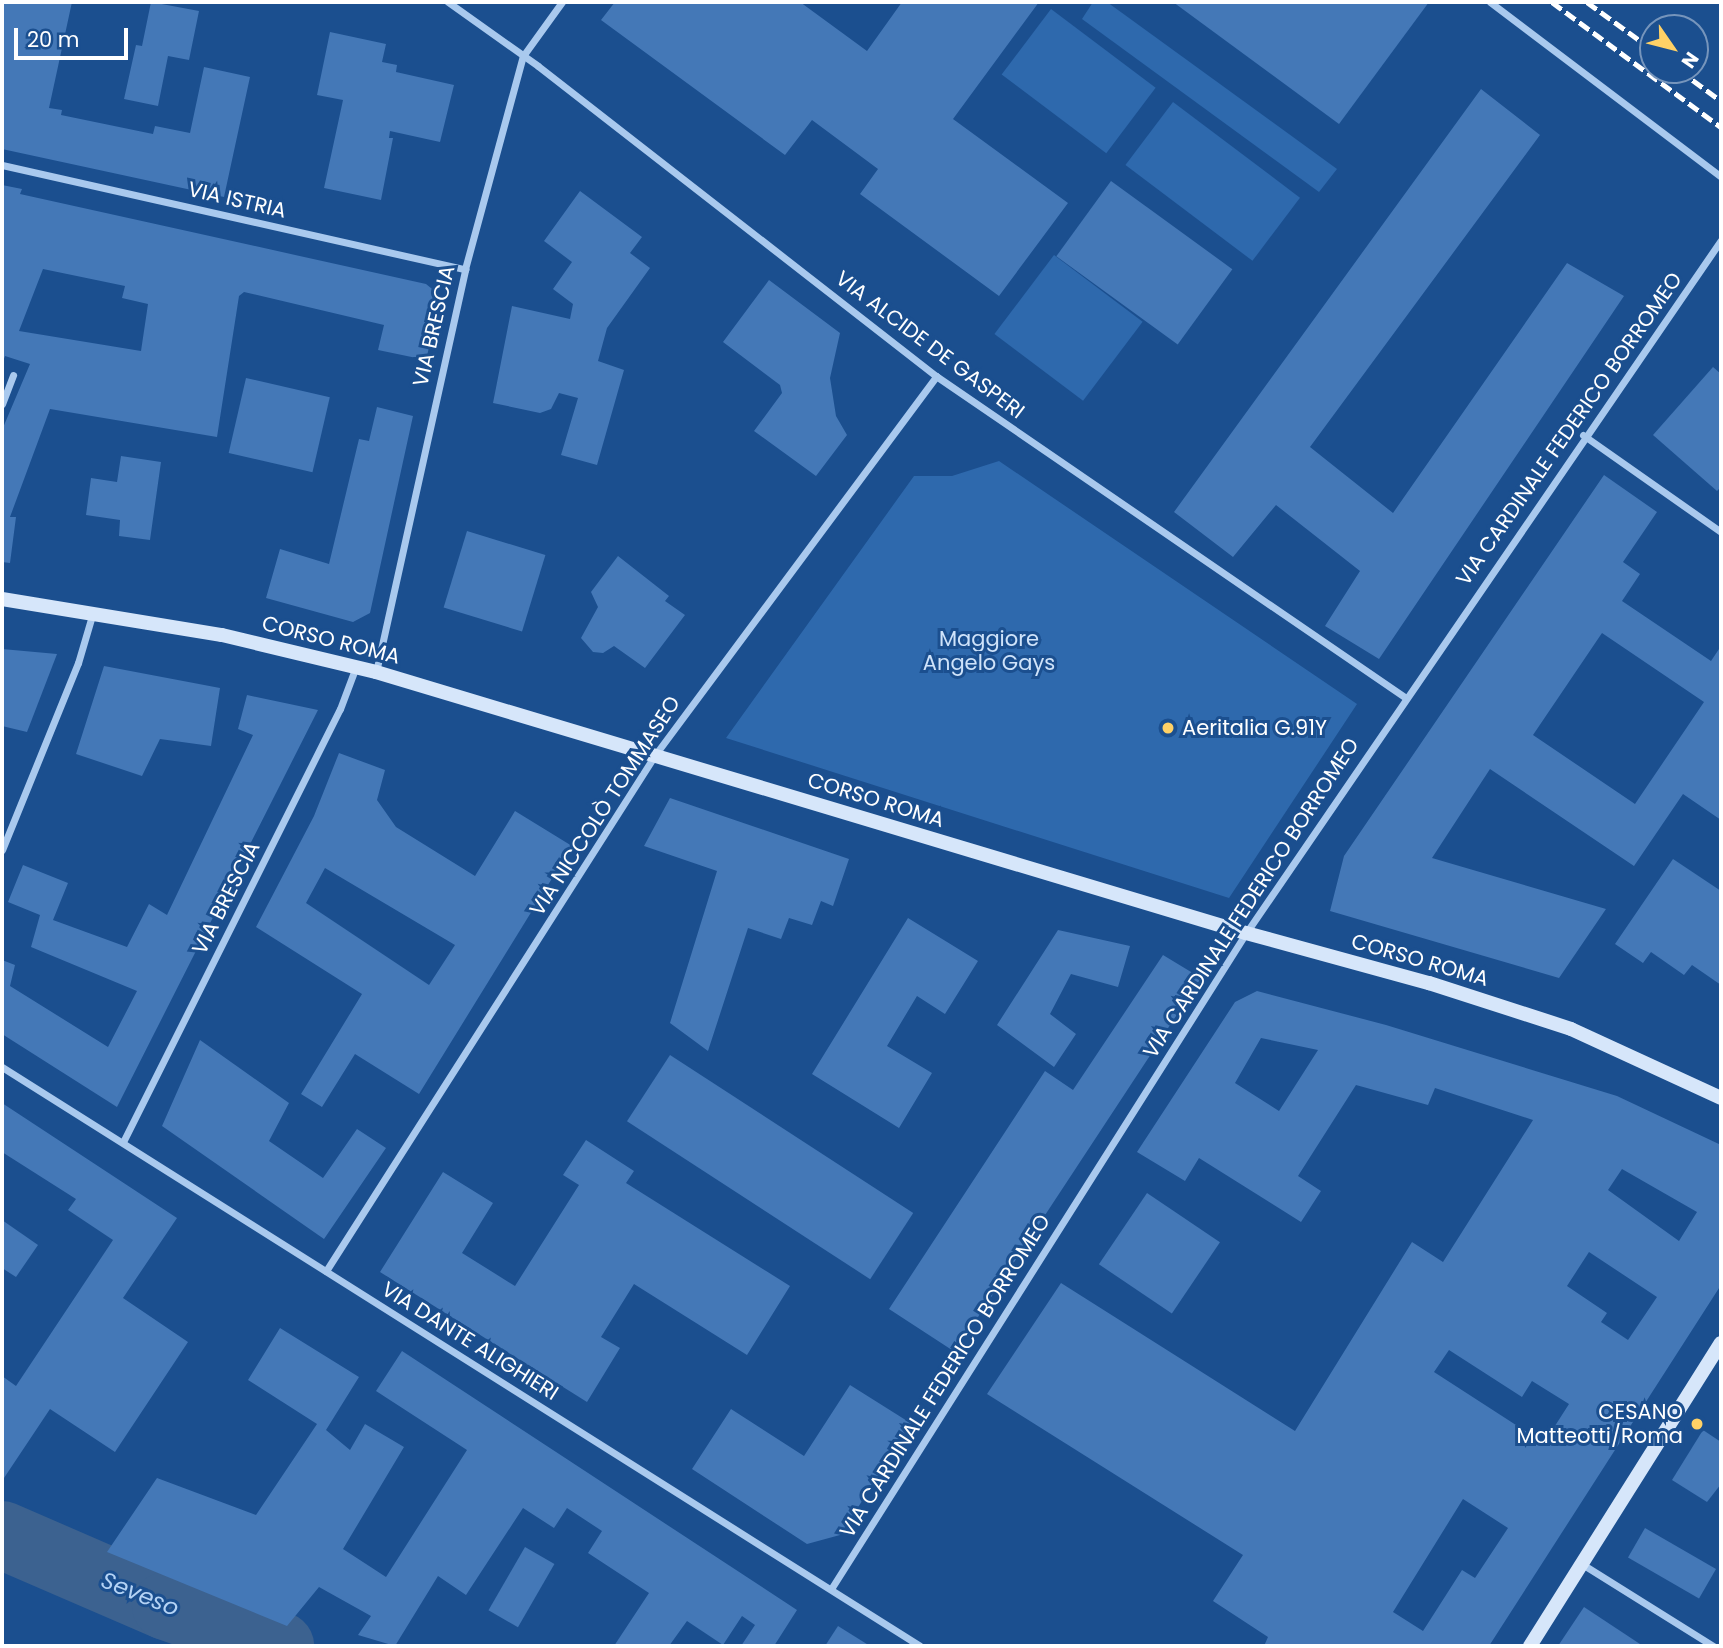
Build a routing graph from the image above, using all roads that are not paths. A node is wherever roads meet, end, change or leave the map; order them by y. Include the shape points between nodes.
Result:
1 (448, 2) edge
2 (562, 2) edge
3 (1490, 2) edge
4 (523, 56) junction
5 (2, 165) edge
6 (1721, 177) edge
7 (1721, 240) edge
8 (465, 269) junction
9 (13, 375) dead end
10 (936, 376) junction
11 (2, 404) edge
12 (1583, 435) junction
13 (1721, 532) edge
14 (2, 599) edge
15 (93, 611) junction
16 (355, 668) junction
17 (376, 672) junction
18 (1406, 698) junction
19 (655, 755) junction
20 (2, 850) edge
21 (1245, 933) junction
22 (2, 1067) edge
23 (1721, 1098) edge
24 (123, 1142) junction
25 (326, 1271) junction
26 (1721, 1343) edge
27 (1581, 1564) junction
28 (831, 1589) junction
29 (919, 1646) edge
30 (1530, 1646) edge
31 (1713, 1646) edge

1 - 4 street, VIA ALCIDE DE GASPERI
2 - 4 street, VIA BRESCIA
3 - 6 street
4 - 8 street, VIA BRESCIA
4 - 10 street, VIA ALCIDE DE GASPERI
5 - 8 street, VIA ISTRIA
7 - 12 street, VIA CARDINALE FEDERICO BORROMEO
8 - 17 street, VIA BRESCIA
9 - 11 street
10 - 18 street, VIA ALCIDE DE GASPERI
10 - 19 street, VIA NICCOLÒ TOMMASEO
12 - 13 street
12 - 18 street, VIA CARDINALE FEDERICO BORROMEO
14 - 15 street, CORSO ROMA
15 - 16 street, CORSO ROMA via 222,635
15 - 20 street via 78,663
16 - 17 street, CORSO ROMA
16 - 24 street, VIA BRESCIA via 340,709
17 - 19 street, CORSO ROMA
18 - 21 street, VIA CARDINALE FEDERICO BORROMEO
19 - 21 street, CORSO ROMA
19 - 25 street, VIA NICCOLÒ TOMMASEO
21 - 23 street, CORSO ROMA via 1429,983 1571,1029
21 - 28 street, VIA CARDINALE FEDERICO BORROMEO
22 - 24 street, VIA DANTE ALIGHIERI
24 - 25 street, VIA DANTE ALIGHIERI
25 - 28 street, VIA DANTE ALIGHIERI
26 - 27 street
27 - 30 street
27 - 31 street
28 - 29 street, VIA DANTE ALIGHIERI

